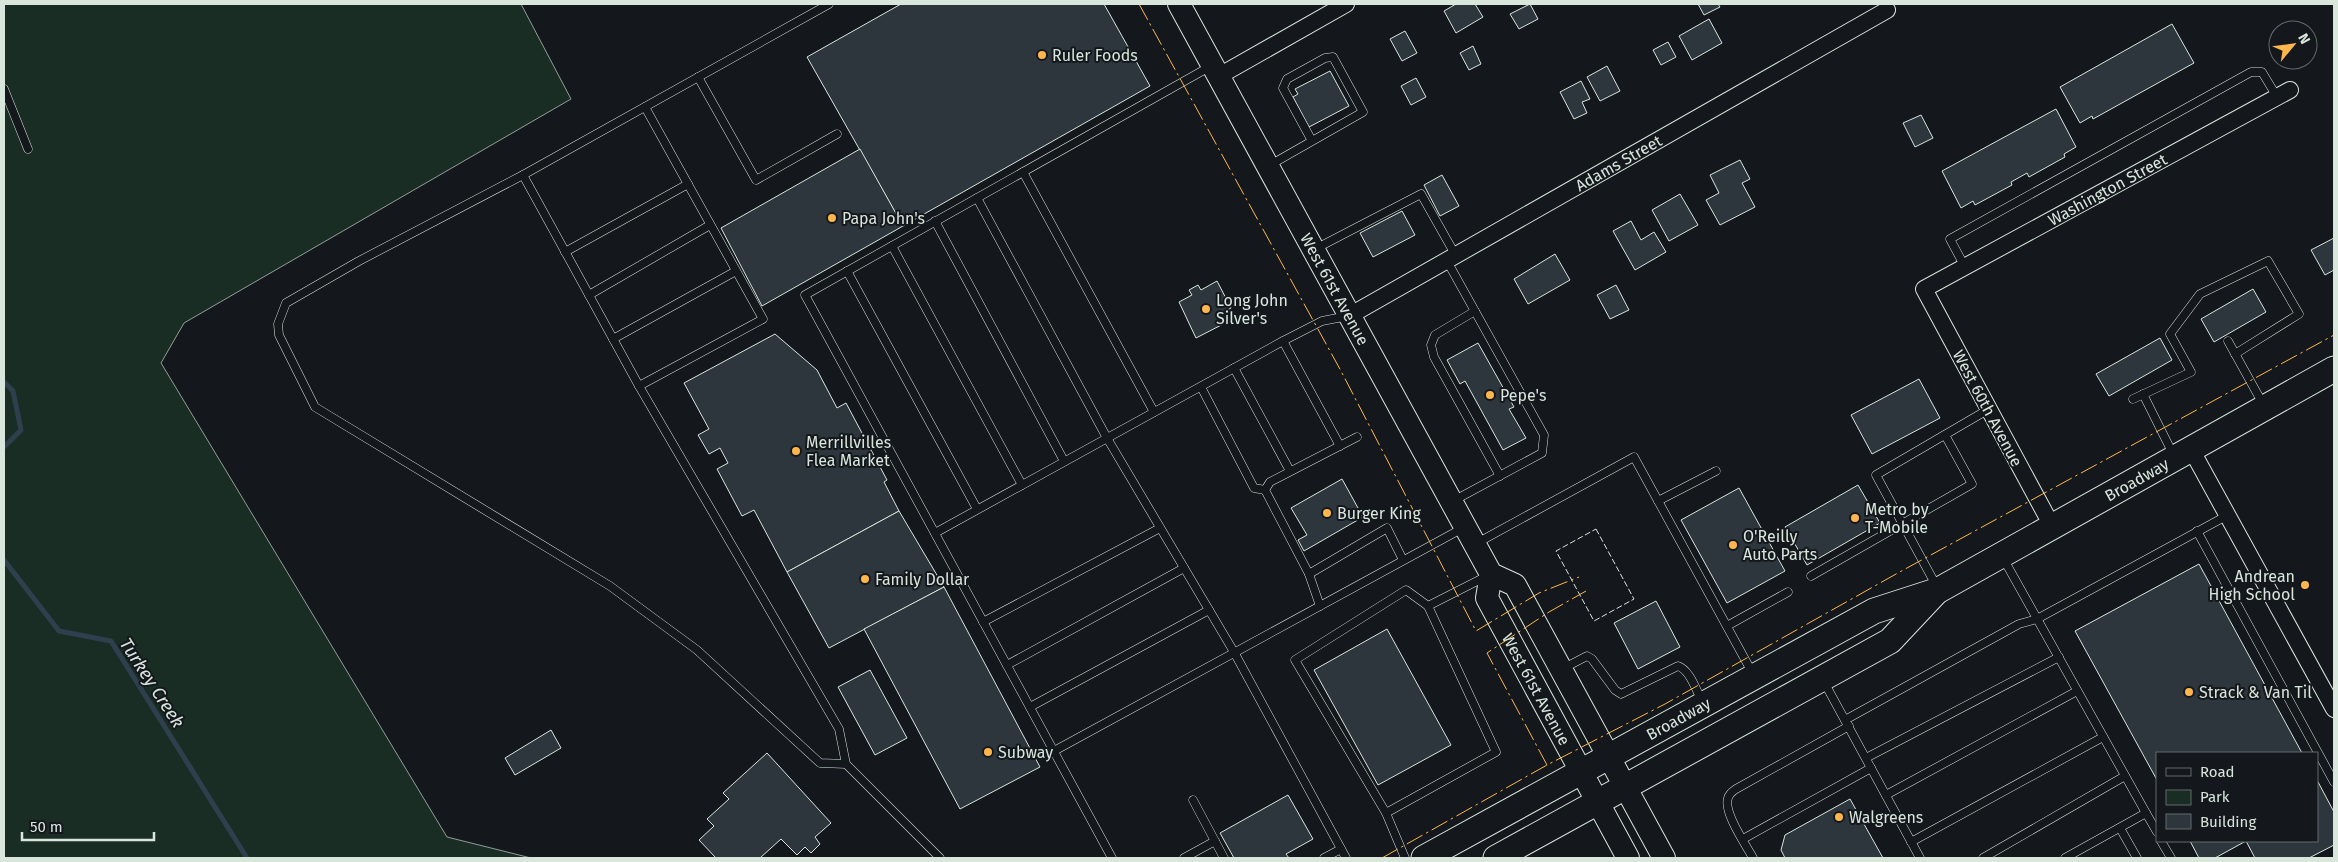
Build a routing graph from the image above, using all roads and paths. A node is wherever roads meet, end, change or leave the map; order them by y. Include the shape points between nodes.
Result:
1 (830, 4) edge
2 (1179, 4) edge
3 (1346, 4) edge
4 (1887, 10) dead end
5 (1216, 71) junction
6 (698, 77) junction
7 (4, 89) edge
8 (2284, 93) joint
9 (645, 107) junction
10 (837, 134) dead end
11 (1312, 141) junction
12 (28, 149) dead end
13 (1268, 166) junction
14 (1023, 172) junction
15 (523, 175) junction
16 (688, 184) junction
17 (977, 198) junction
18 (936, 222) junction
19 (710, 225) junction
20 (892, 246) junction
21 (1314, 250) junction
22 (565, 252) junction
23 (1452, 258) junction
24 (1965, 266) junction
25 (736, 271) junction
26 (847, 271) junction
27 (1924, 289) joint
28 (589, 295) junction
29 (1475, 311) junction
30 (1350, 316) junction
31 (613, 339) junction
32 (1283, 341) junction
33 (2228, 341) dead end
34 (2235, 354) junction
35 (1234, 368) junction
36 (2334, 369) edge
37 (639, 386) junction
38 (1201, 387) junction
39 (2143, 394) junction
40 (2133, 399) dead end
41 (2265, 408) junction
42 (1989, 410) junction
43 (1154, 412) junction
44 (1945, 435) junction
45 (1357, 437) dead end
46 (1107, 438) junction
47 (1340, 446) junction
48 (2183, 453) junction
49 (1064, 461) junction
50 (1290, 471) junction
51 (1716, 471) dead end
52 (1500, 476) junction
53 (1022, 485) junction
54 (1265, 490) junction
55 (1658, 501) junction
56 (1451, 502) junction
57 (977, 509) junction
58 (2228, 515) junction
59 (1903, 524) junction
60 (2052, 526) junction
61 (1160, 528) junction
62 (2197, 531) junction
63 (935, 532) junction
64 (1470, 536) junction
65 (2001, 554) junction
66 (1404, 560) junction
67 (1184, 568) junction
68 (1309, 574) junction
69 (1491, 574) junction
70 (1811, 576) dead end
71 (1939, 590) junction
72 (1788, 592) dead end
73 (1320, 606) junction
74 (1428, 606) junction
75 (1209, 610) junction
76 (2037, 619) junction
77 (983, 622) junction
78 (1727, 626) junction
79 (1234, 652) junction
80 (2059, 657) junction
81 (1007, 665) junction
82 (1562, 669) junction
83 (1755, 678) junction
84 (1822, 678) junction
85 (2078, 691) junction
86 (1704, 705) junction
87 (1030, 707) junction
88 (2334, 709) edge
89 (1847, 723) junction
90 (2104, 737) junction
91 (1054, 751) junction
92 (2318, 752) edge
93 (2318, 753) edge
94 (1608, 757) junction
95 (1866, 758) junction
96 (846, 764) junction
97 (1871, 768) junction
98 (1581, 771) junction
99 (2125, 776) junction
100 (2334, 782) edge
101 (1624, 786) junction
102 (1886, 795) junction
103 (1193, 800) dead end
104 (1598, 801) junction
105 (1386, 813) junction
106 (2146, 813) junction
107 (2120, 828) junction
108 (2156, 830) edge
109 (1742, 839) junction
110 (1215, 841) junction
111 (1911, 842) junction
112 (2162, 842) edge
113 (1341, 849) junction
114 (2080, 850) junction
115 (1509, 853) edge
116 (940, 858) edge
117 (1112, 858) edge
118 (1184, 858) edge
119 (1224, 858) edge
120 (1324, 858) edge
121 (1346, 858) edge
122 (1405, 858) edge
123 (1424, 858) edge
124 (1628, 858) edge
125 (1664, 858) edge
126 (1753, 858) edge
127 (1920, 858) edge
128 (1983, 858) edge
129 (2065, 858) edge
130 (2084, 858) edge
131 (2137, 858) edge
132 (2171, 858) edge

1 - 6 lane
2 - 5 main road, West 61st Avenue
3 - 5 street
4 - 23 street, Adams Street
5 - 13 main road, West 61st Avenue
5 - 14 lane
6 - 9 lane
6 - 10 lane via 756,180
7 - 12 lane
8 - 24 street, Washington Street
8 - 24 lane via 2262,72 2251,72 1950,239
9 - 15 lane
9 - 16 lane
11 - 11 lane via 1363,112 1333,57 1325,58 1287,79 1283,88
11 - 13 lane
13 - 21 main road, West 61st Avenue
14 - 17 lane
14 - 43 lane
15 - 22 lane
15 - 96 lane via 286,303 278,324 279,335 315,407 610,586 697,650 820,763
16 - 19 lane
16 - 22 lane
17 - 18 lane
17 - 46 lane
18 - 20 lane
18 - 49 lane
19 - 25 lane
19 - 28 lane
20 - 26 lane
20 - 53 lane
21 - 23 lane via 1421,194
21 - 30 main road, West 61st Avenue
22 - 28 lane
23 - 29 lane
23 - 30 street, Adams Street
24 - 27 street, Washington Street
25 - 31 lane
25 - 37 lane via 763,319
26 - 57 lane
26 - 63 lane via 805,295
27 - 42 street, West 60th Avenue
28 - 31 lane
29 - 52 lane via 1435,335 1431,345 1434,357
29 - 52 lane via 1544,435 1542,453
30 - 32 lane via 1322,321
30 - 56 main road, West 61st Avenue
31 - 37 lane
32 - 35 lane
32 - 47 lane
33 - 34 lane
34 - 39 lane via 2299,314 2268,262 2200,294 2170,334 2190,372
34 - 41 lane
35 - 38 lane
35 - 50 lane
36 - 41 main road, Broadway
37 - 96 lane via 839,729
38 - 43 lane
38 - 54 lane via 1254,488
39 - 40 lane
39 - 48 lane
41 - 48 main road, Broadway
42 - 44 lane
42 - 60 street, West 60th Avenue
43 - 46 lane
44 - 59 lane via 1876,475
44 - 59 lane via 1972,484
45 - 47 lane
46 - 49 lane
46 - 61 lane
47 - 50 lane
48 - 58 street
48 - 60 main road, Broadway
49 - 53 lane
50 - 54 lane via 1270,482
51 - 55 lane
52 - 56 lane
53 - 57 lane
54 - 68 lane
55 - 64 lane via 1634,458
55 - 78 lane
56 - 64 main road, West 61st Avenue
57 - 63 lane
58 - 62 lane
58 - 88 street
59 - 70 lane
59 - 71 lane
60 - 65 main road, Broadway
61 - 67 lane
61 - 77 lane
62 - 76 lane
62 - 92 lane
63 - 77 lane
64 - 66 lane
64 - 69 main road, West 61st Avenue
65 - 71 main road, Broadway
65 - 76 lane
66 - 68 lane via 1387,528
66 - 73 lane
67 - 75 lane
67 - 81 lane
68 - 73 lane
69 - 74 lane
69 - 82 main road, West 61st Avenue via 1515,585
69 - 98 main road, West 61st Avenue via 1487,598
71 - 83 main road, Broadway via 1874,612
71 - 84 main road, Broadway via 1890,641
72 - 78 lane
73 - 79 lane
74 - 105 lane via 1496,752
74 - 105 lane via 1406,590 1294,660
75 - 79 lane
75 - 87 lane
76 - 80 lane
76 - 89 lane via 2019,624
77 - 81 lane
78 - 83 lane
79 - 91 lane
79 - 113 lane
80 - 85 lane
80 - 95 lane
81 - 87 lane
82 - 86 lane via 1587,656 1621,694 1678,666 1684,668
82 - 94 main road, West 61st Avenue
83 - 86 main road, Broadway
84 - 89 lane
84 - 101 main road, Broadway
85 - 90 lane
85 - 102 lane
86 - 94 main road, Broadway
87 - 91 lane
89 - 95 lane
89 - 109 lane via 1736,788 1728,798 1728,811
90 - 99 lane
90 - 111 lane
91 - 117 lane
93 - 100 lane
94 - 98 main road, Broadway
94 - 101 main road, West 61st Avenue
95 - 97 lane
96 - 116 lane
97 - 102 lane
97 - 109 lane
98 - 104 main road, West 61st Avenue
98 - 123 main road, Broadway
99 - 106 lane
99 - 128 lane
101 - 104 main road, Broadway
101 - 125 main road, West 61st Avenue
102 - 111 lane
103 - 110 lane
104 - 115 main road, Broadway
104 - 124 main road, West 61st Avenue
105 - 122 lane
106 - 107 lane
106 - 108 lane
107 - 114 lane
107 - 131 lane
109 - 126 lane
110 - 118 lane
110 - 119 lane
111 - 127 lane
112 - 132 lane
113 - 120 lane
113 - 121 lane
114 - 129 lane
114 - 130 lane

